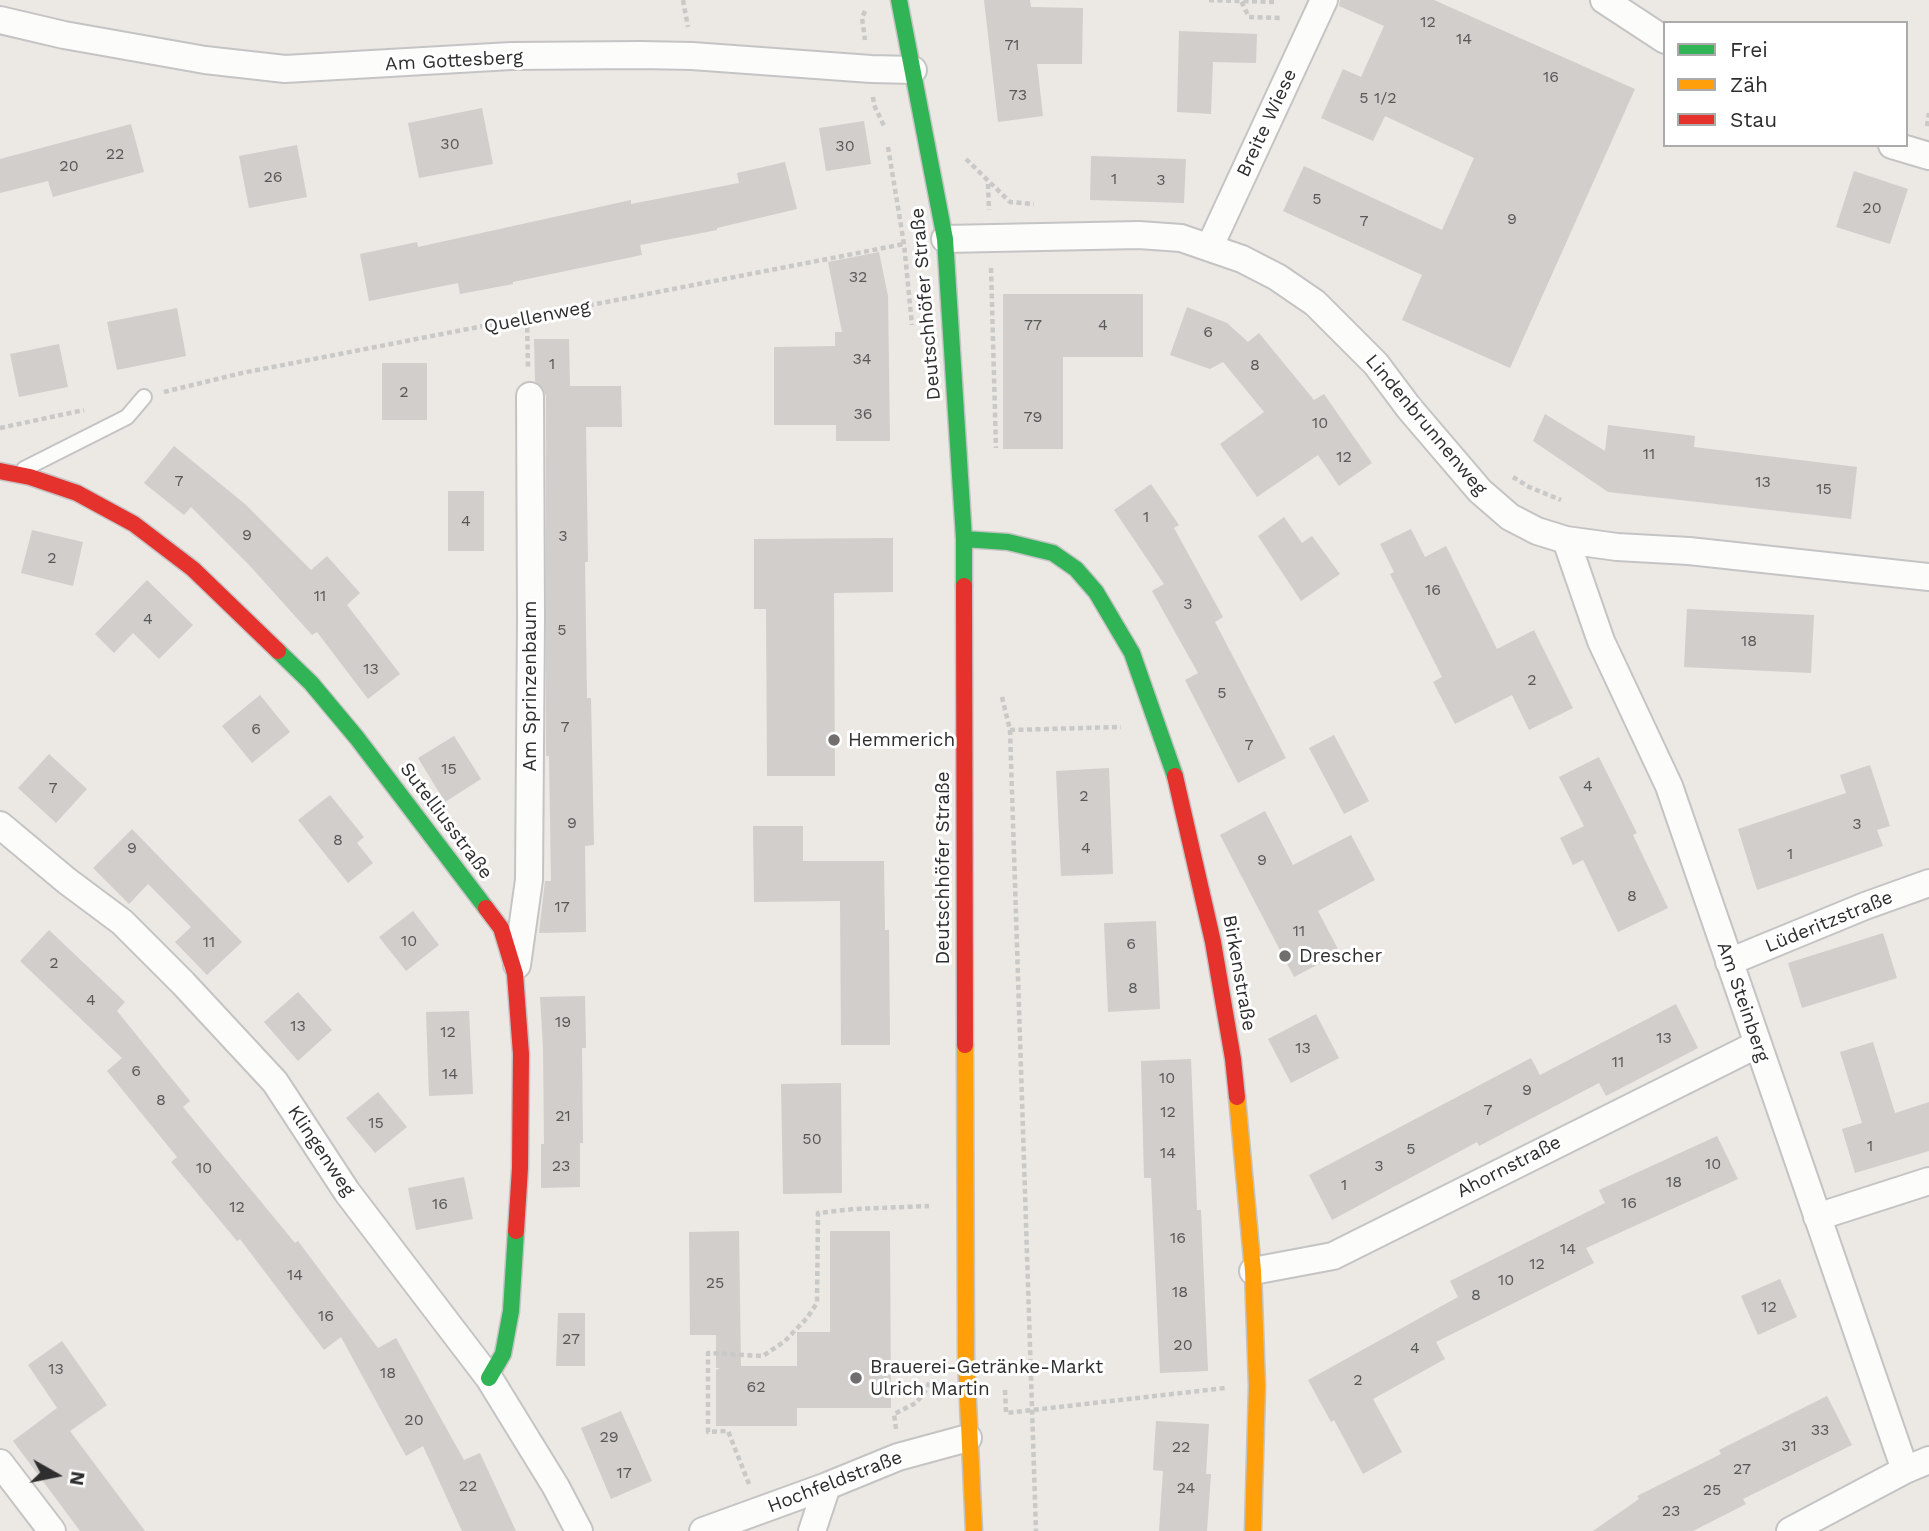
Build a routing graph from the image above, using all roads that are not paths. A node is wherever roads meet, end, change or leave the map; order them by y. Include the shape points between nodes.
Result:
1 (899, 0) edge
2 (1604, 0) edge
3 (1319, 10) edge
4 (0, 20) edge
5 (1663, 39) edge
6 (913, 70) junction
7 (1899, 147) edge
8 (1929, 156) edge
9 (945, 239) junction
10 (1210, 246) junction
11 (144, 397) dead end
12 (530, 397) road end
13 (7, 473) edge
14 (964, 539) junction
15 (1566, 540) junction
16 (1929, 577) edge
17 (0, 825) edge
18 (1929, 883) edge
19 (1729, 962) junction
20 (515, 974) junction
21 (1758, 1044) junction
22 (1929, 1181) edge
23 (1817, 1217) junction
24 (1254, 1271) junction
25 (488, 1378) junction
26 (968, 1438) junction
27 (1929, 1460) edge
28 (0, 1463) edge
29 (1905, 1470) junction
30 (827, 1486) junction
31 (735, 1526) edge
32 (52, 1531) edge
33 (579, 1531) edge
34 (703, 1531) edge
35 (812, 1531) edge
36 (974, 1531) edge
37 (1253, 1531) edge
38 (1790, 1531) edge

1 - 6 street, Deutschhöfer Straße
2 - 5 street
3 - 10 street, Breite Wiese
4 - 6 street, Am Gottesberg via 205,60 285,69 511,56 640,55
6 - 9 street, Deutschhöfer Straße
7 - 8 street
9 - 10 street, Lindenbrunnenweg via 1139,235
9 - 14 street, Deutschhöfer Straße
10 - 15 street, Lindenbrunnenweg via 1277,277 1315,303 1376,364 1480,491 1510,517
11 - 13 lane via 127,416
12 - 20 street, Am Sprinzenbaum via 529,880
13 - 20 street, Sutelliusstraße via 77,493 134,524 193,569 301,674 357,738 501,928
14 - 24 street, Birkenstraße via 1008,542 1053,554 1076,569 1096,592 1132,653 1190,833 1213,942 1233,1059
14 - 26 street, Deutschhöfer Straße
15 - 16 street, Lindenbrunnenweg
15 - 19 street, Am Steinberg via 1601,641 1669,786
17 - 25 street, Klingenweg via 122,922 275,1082 347,1192
18 - 19 street, Lüderitzstraße
19 - 21 street, Am Steinberg
20 - 25 street, Sutelliusstraße via 521,1054 520,1168 512,1311 503,1354
21 - 23 street, Am Steinberg
21 - 24 street, Ahornstraße via 1332,1256
22 - 23 street
23 - 29 street, Am Steinberg
24 - 37 street, Birkenstraße
25 - 33 street, Klingenweg
26 - 30 street, Hochfeldstraße via 898,1457
26 - 36 street, Deutschhöfer Straße
27 - 29 street
28 - 32 street
29 - 38 street
30 - 31 street, Hochfeldstraße via 760,1510
30 - 35 street
31 - 34 street, Hochfeldstraße

